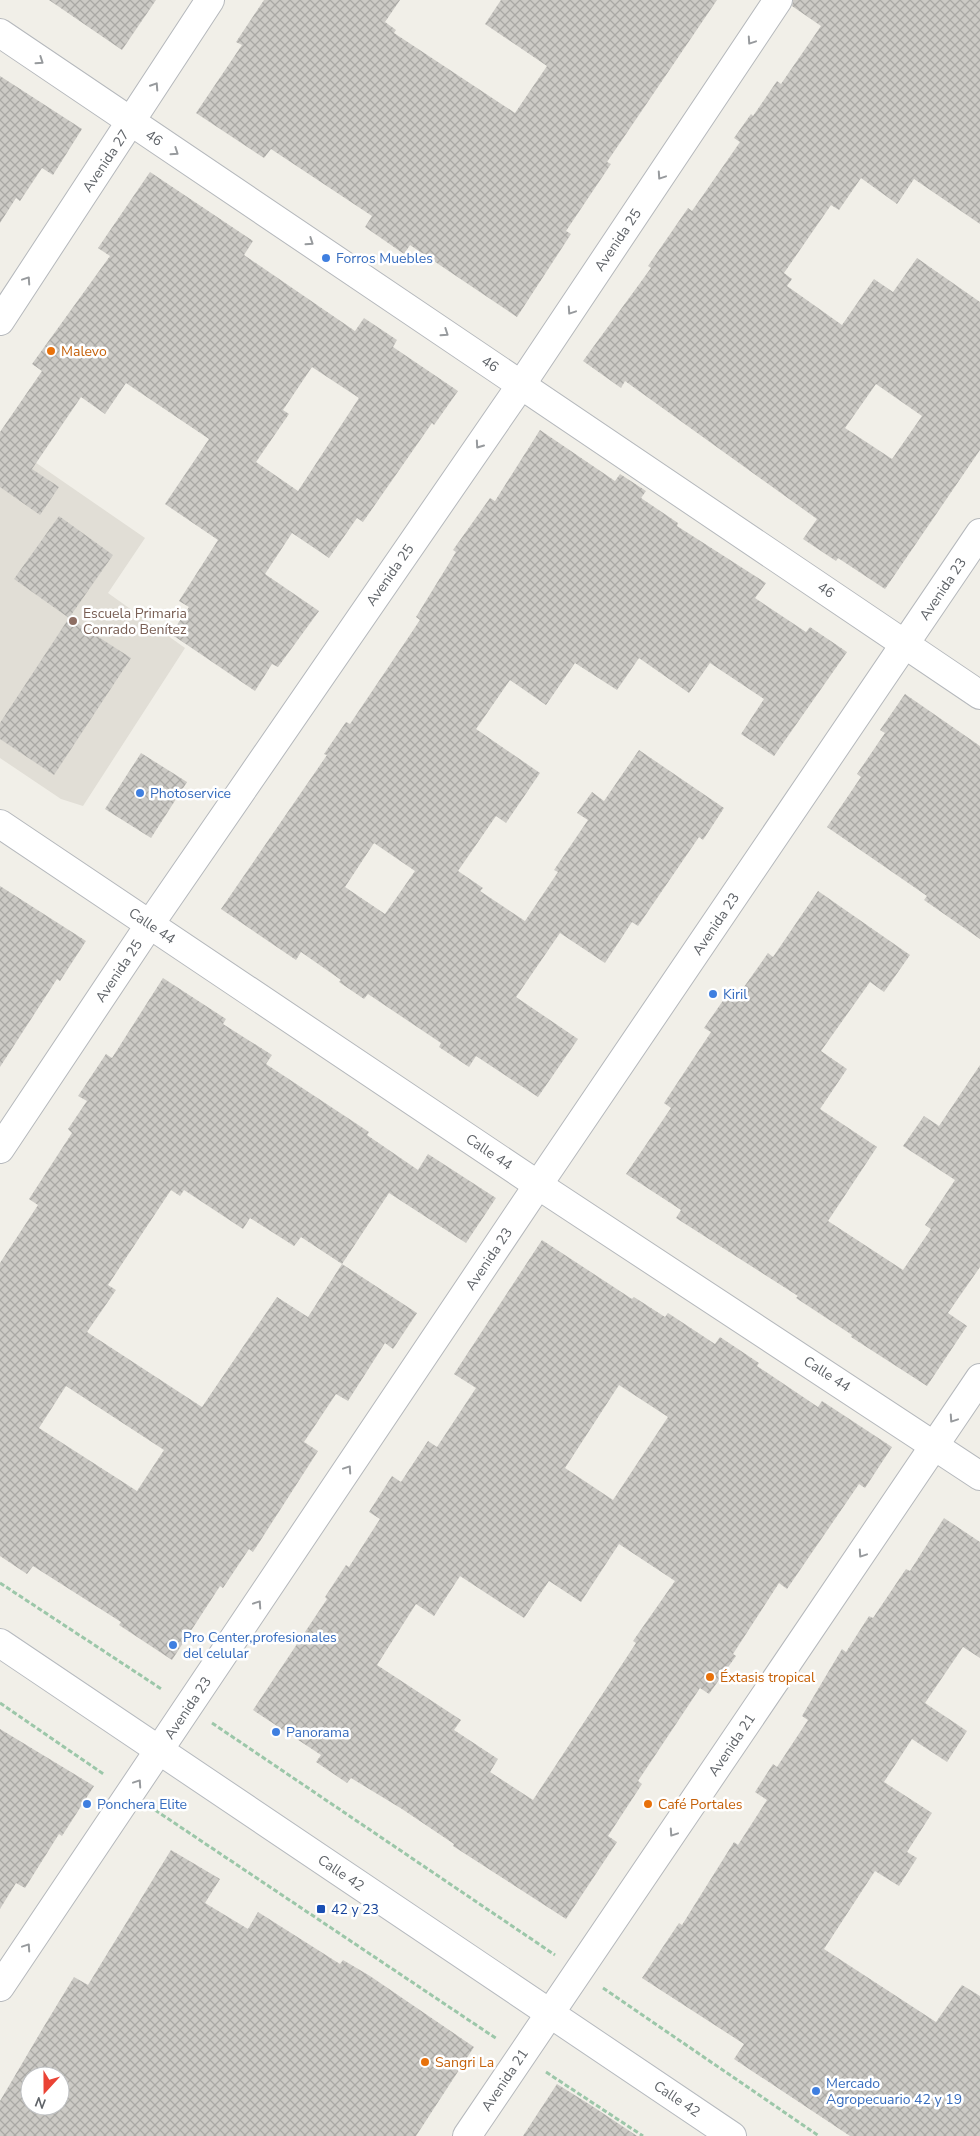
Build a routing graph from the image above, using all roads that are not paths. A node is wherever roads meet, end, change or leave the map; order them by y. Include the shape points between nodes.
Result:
1 (210, 0) edge
2 (778, 0) edge
3 (0, 34) edge
4 (132, 122) junction
5 (0, 320) edge
6 (521, 385) junction
7 (980, 533) edge
8 (906, 645) junction
9 (980, 695) edge
10 (0, 824) edge
11 (150, 924) junction
12 (0, 1149) edge
13 (538, 1185) junction
14 (980, 1378) edge
15 (935, 1445) junction
16 (980, 1476) edge
17 (0, 1643) edge
18 (160, 1750) junction
19 (0, 1987) edge
20 (550, 2013) junction
21 (467, 2136) edge
22 (732, 2136) edge

4 -> 1 street, Avenida 27
2 -> 6 street, Avenida 25
3 -> 4 street, 46
5 -> 4 street, Avenida 27
4 -> 6 street, 46
6 - 8 street, 46
6 -> 11 street, Avenida 25
7 - 8 street, Avenida 23
8 - 9 street, 46
8 - 13 street, Avenida 23
10 - 11 street, Calle 44
11 - 12 street, Avenida 25
11 - 13 street, Calle 44
13 - 15 street, Calle 44
18 -> 13 street, Avenida 23
14 -> 15 street, Avenida 21
15 - 16 street, Calle 44
15 -> 20 street, Avenida 21
17 - 18 street, Calle 42
19 -> 18 street, Avenida 23
18 - 20 street, Calle 42
20 - 21 street, Avenida 21
20 - 22 street, Calle 42

